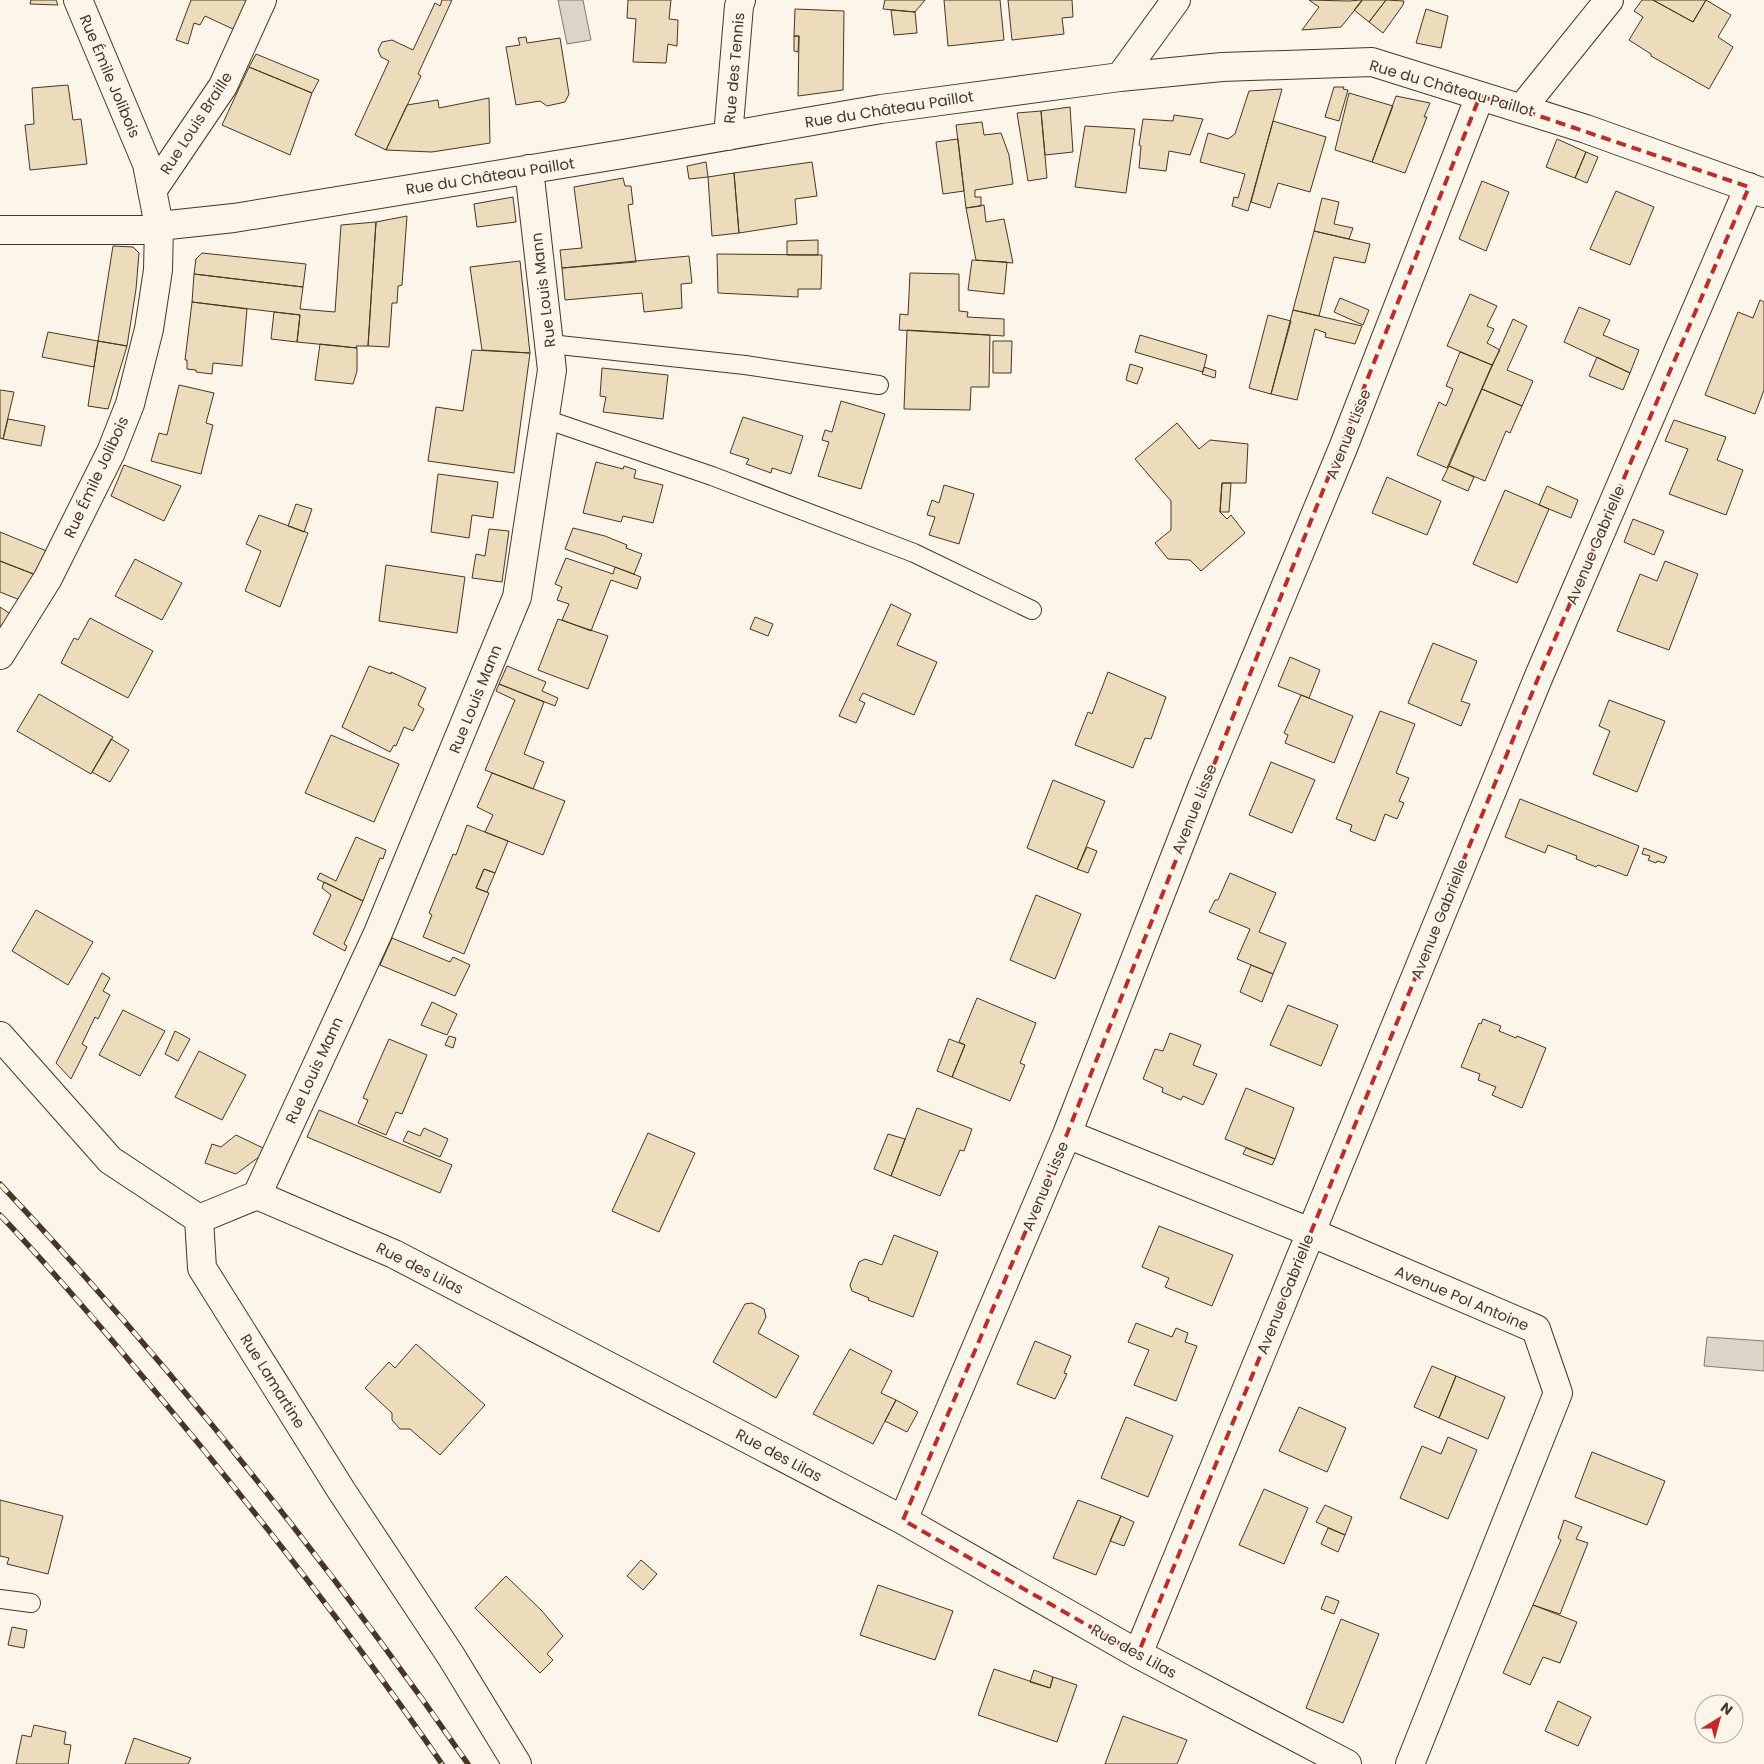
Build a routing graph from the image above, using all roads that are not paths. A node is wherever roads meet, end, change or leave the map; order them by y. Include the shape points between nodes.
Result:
1 (78, 0) edge
2 (262, 0) edge
3 (741, 0) edge
4 (1176, 0) edge
5 (1609, 0) edge
6 (1120, 77) junction
7 (1480, 96) junction
8 (1522, 108) junction
9 (728, 136) junction
10 (529, 169) junction
11 (1756, 190) edge
12 (152, 191) junction
13 (159, 226) junction
14 (0, 230) edge
15 (550, 344) junction
16 (879, 385) dead end
17 (545, 419) junction
18 (1032, 610) dead end
19 (0, 655) edge
20 (0, 1036) edge
21 (1067, 1134) junction
22 (257, 1195) junction
23 (199, 1219) junction
24 (1310, 1232) junction
25 (903, 1520) junction
26 (0, 1599) edge
27 (30, 1604) dead end
28 (1138, 1654) junction
29 (517, 1764) edge
30 (1348, 1764) edge
31 (1410, 1764) edge

1 - 12 street, Rue Émile Jolibois via 147,164
2 - 12 street, Rue Louis Braille via 223,86
3 - 9 street, Rue des Tennis
4 - 6 street
5 - 8 street
6 - 7 street, Rue du Château Paillot via 1222,67 1372,62
6 - 9 street, Rue du Château Paillot via 882,109
7 - 8 street, Rue du Château Paillot
7 - 21 street, Avenue Lisse via 1343,448 1203,785
8 - 11 street, Rue du Château Paillot
9 - 10 street, Rue du Château Paillot
10 - 13 street, Rue du Château Paillot via 234,218
10 - 15 street, Rue Louis Mann
11 - 24 street, Avenue Gabrielle via 1539,676
12 - 13 street, Rue Émile Jolibois
13 - 14 street, Rue du Château Paillot via 145,230
13 - 19 street, Rue Émile Jolibois via 158,270 130,404 111,452 48,578
15 - 16 lane via 745,365
15 - 17 street, Rue Louis Mann via 552,370
17 - 18 lane via 712,476 914,553
17 - 22 street, Rue Louis Mann via 517,597 378,933
20 - 23 street via 110,1160
21 - 24 street, Avenue Pol Antoine
21 - 25 street, Avenue Lisse
22 - 23 street
22 - 25 street, Rue des Lilas via 394,1254
23 - 29 street, Rue Lamartine via 202,1268
24 - 28 street, Avenue Gabrielle
24 - 31 street, Avenue Pol Antoine via 1536,1329 1558,1393
25 - 28 street, Rue des Lilas
26 - 27 lane
28 - 30 street, Rue des Lilas

